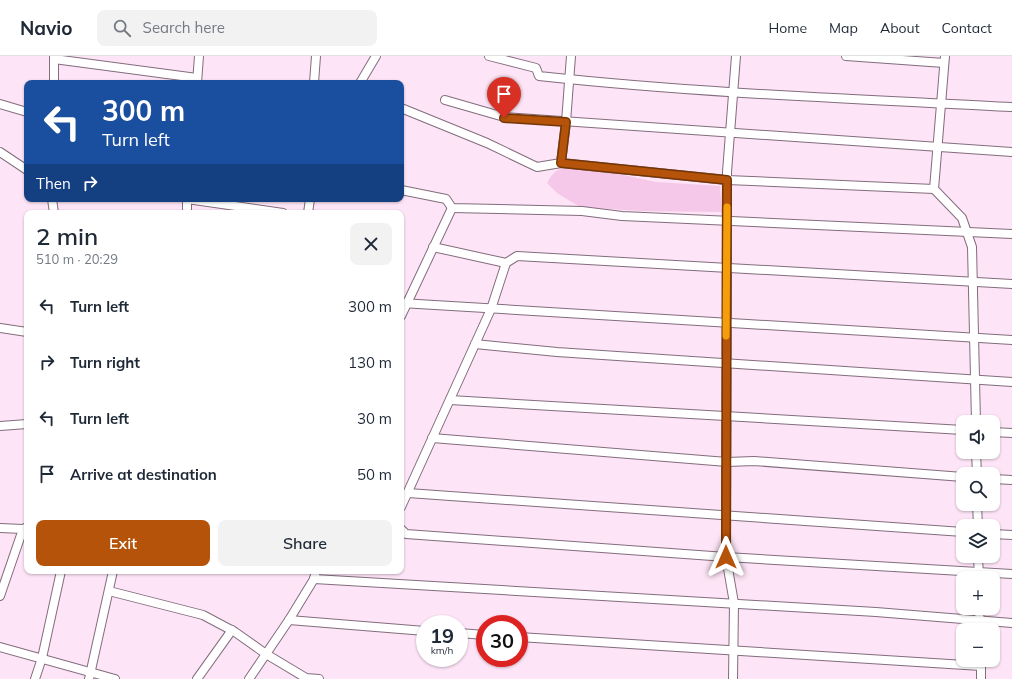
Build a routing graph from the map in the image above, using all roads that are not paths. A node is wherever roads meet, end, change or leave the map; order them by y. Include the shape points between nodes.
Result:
1 (199, 56) edge
2 (316, 56) edge
3 (376, 56) edge
4 (489, 56) edge
5 (571, 56) edge
6 (736, 56) edge
7 (846, 56) edge
8 (54, 58) edge
9 (945, 60) edge
10 (570, 79) junction
11 (54, 80) edge
12 (197, 80) edge
13 (314, 80) edge
14 (362, 80) edge
15 (733, 92) junction
16 (445, 100) dead end
17 (0, 104) edge
18 (941, 104) junction
19 (1012, 107) edge
20 (404, 109) edge
21 (24, 111) edge
22 (566, 122) junction
23 (730, 133) junction
24 (938, 147) junction
25 (0, 152) edge
26 (1012, 152) edge
27 (561, 163) junction
28 (24, 168) edge
29 (727, 180) junction
30 (934, 189) junction
31 (404, 191) edge
32 (208, 202) edge
33 (452, 208) junction
34 (262, 210) edge
35 (727, 220) junction
36 (967, 232) junction
37 (1012, 234) edge
38 (433, 247) junction
39 (506, 263) junction
40 (727, 269) junction
41 (973, 282) junction
42 (1012, 284) edge
43 (404, 303) edge
44 (492, 309) junction
45 (726, 323) junction
46 (0, 329) edge
47 (24, 332) edge
48 (974, 338) junction
49 (1012, 340) edge
50 (475, 344) junction
51 (726, 364) junction
52 (975, 380) junction
53 (1012, 382) edge
54 (450, 400) junction
55 (976, 415) edge
56 (726, 416) junction
57 (24, 424) edge
58 (0, 426) edge
59 (956, 430) edge
60 (1000, 432) edge
61 (1012, 433) edge
62 (432, 438) junction
63 (727, 462) junction
64 (956, 476) edge
65 (1000, 479) edge
66 (1012, 480) edge
67 (408, 492) junction
68 (404, 501) edge
69 (726, 515) junction
70 (0, 528) edge
71 (24, 528) edge
72 (24, 531) edge
73 (956, 531) edge
74 (404, 532) edge
75 (1000, 534) edge
76 (1012, 535) edge
77 (726, 557) junction
78 (956, 573) edge
79 (60, 574) edge
80 (112, 574) edge
81 (1000, 574) edge
82 (1012, 574) edge
83 (315, 575) edge
84 (109, 591) junction
85 (0, 596) edge
86 (734, 603) junction
87 (980, 615) edge
88 (290, 620) junction
89 (980, 621) junction
90 (1012, 623) edge
91 (232, 630) junction
92 (416, 630) edge
93 (528, 638) edge
94 (0, 647) edge
95 (732, 652) junction
96 (266, 654) junction
97 (42, 658) junction
98 (956, 662) edge
99 (981, 667) edge
100 (90, 675) edge
101 (35, 679) edge
102 (115, 679) edge
103 (197, 679) edge
104 (248, 679) edge
105 (319, 679) edge
106 (733, 679) edge
107 (981, 679) edge

1 - 12 street
2 - 13 street
3 - 14 street
4 - 10 street via 536,68 539,76
5 - 10 street
6 - 15 street
7 - 9 street
8 - 11 street
8 - 12 street
9 - 18 street
10 - 15 street
10 - 22 street
15 - 18 street
15 - 23 street
16 - 22 street via 504,118
17 - 21 street
18 - 19 street
18 - 24 street
20 - 27 street via 487,143 537,167
22 - 23 street
22 - 27 street
23 - 24 street
23 - 29 street
24 - 26 street
24 - 30 street
25 - 28 street
27 - 29 street
29 - 30 street
29 - 35 street
30 - 36 street via 962,218
31 - 33 street via 446,199
32 - 34 street
33 - 35 street via 582,211 622,216
33 - 38 street
35 - 36 street
35 - 40 street
36 - 37 street
36 - 41 street via 972,247
38 - 39 street
38 - 43 street
39 - 40 street via 517,256
39 - 44 street
40 - 41 street
40 - 45 street
41 - 42 street
41 - 48 street
43 - 44 street
44 - 45 street
44 - 50 street
45 - 48 street
45 - 51 street
46 - 47 street
48 - 49 street
48 - 52 street
50 - 51 street
50 - 54 street
51 - 52 street
51 - 56 street
52 - 53 street
52 - 55 street
54 - 56 street
54 - 62 street
56 - 59 street
56 - 63 street
57 - 58 street
60 - 61 street
62 - 63 street
62 - 67 street
63 - 64 street via 754,461
63 - 69 street
65 - 66 street
67 - 68 street
67 - 69 street
69 - 73 street
69 - 77 street
70 - 71 street
72 - 85 street
74 - 77 street
75 - 76 street
77 - 78 street
77 - 86 street
79 - 97 street
80 - 84 street
81 - 82 street
83 - 86 street
83 - 88 street
84 - 91 street via 203,615
84 - 100 street
86 - 89 street
86 - 95 street
87 - 89 street
88 - 92 street
88 - 96 street
89 - 90 street
91 - 96 street
91 - 103 street
93 - 95 street
94 - 97 street
95 - 98 street
95 - 106 street
96 - 104 street
96 - 105 street via 306,678
97 - 100 street
97 - 101 street
99 - 107 street
100 - 102 street

